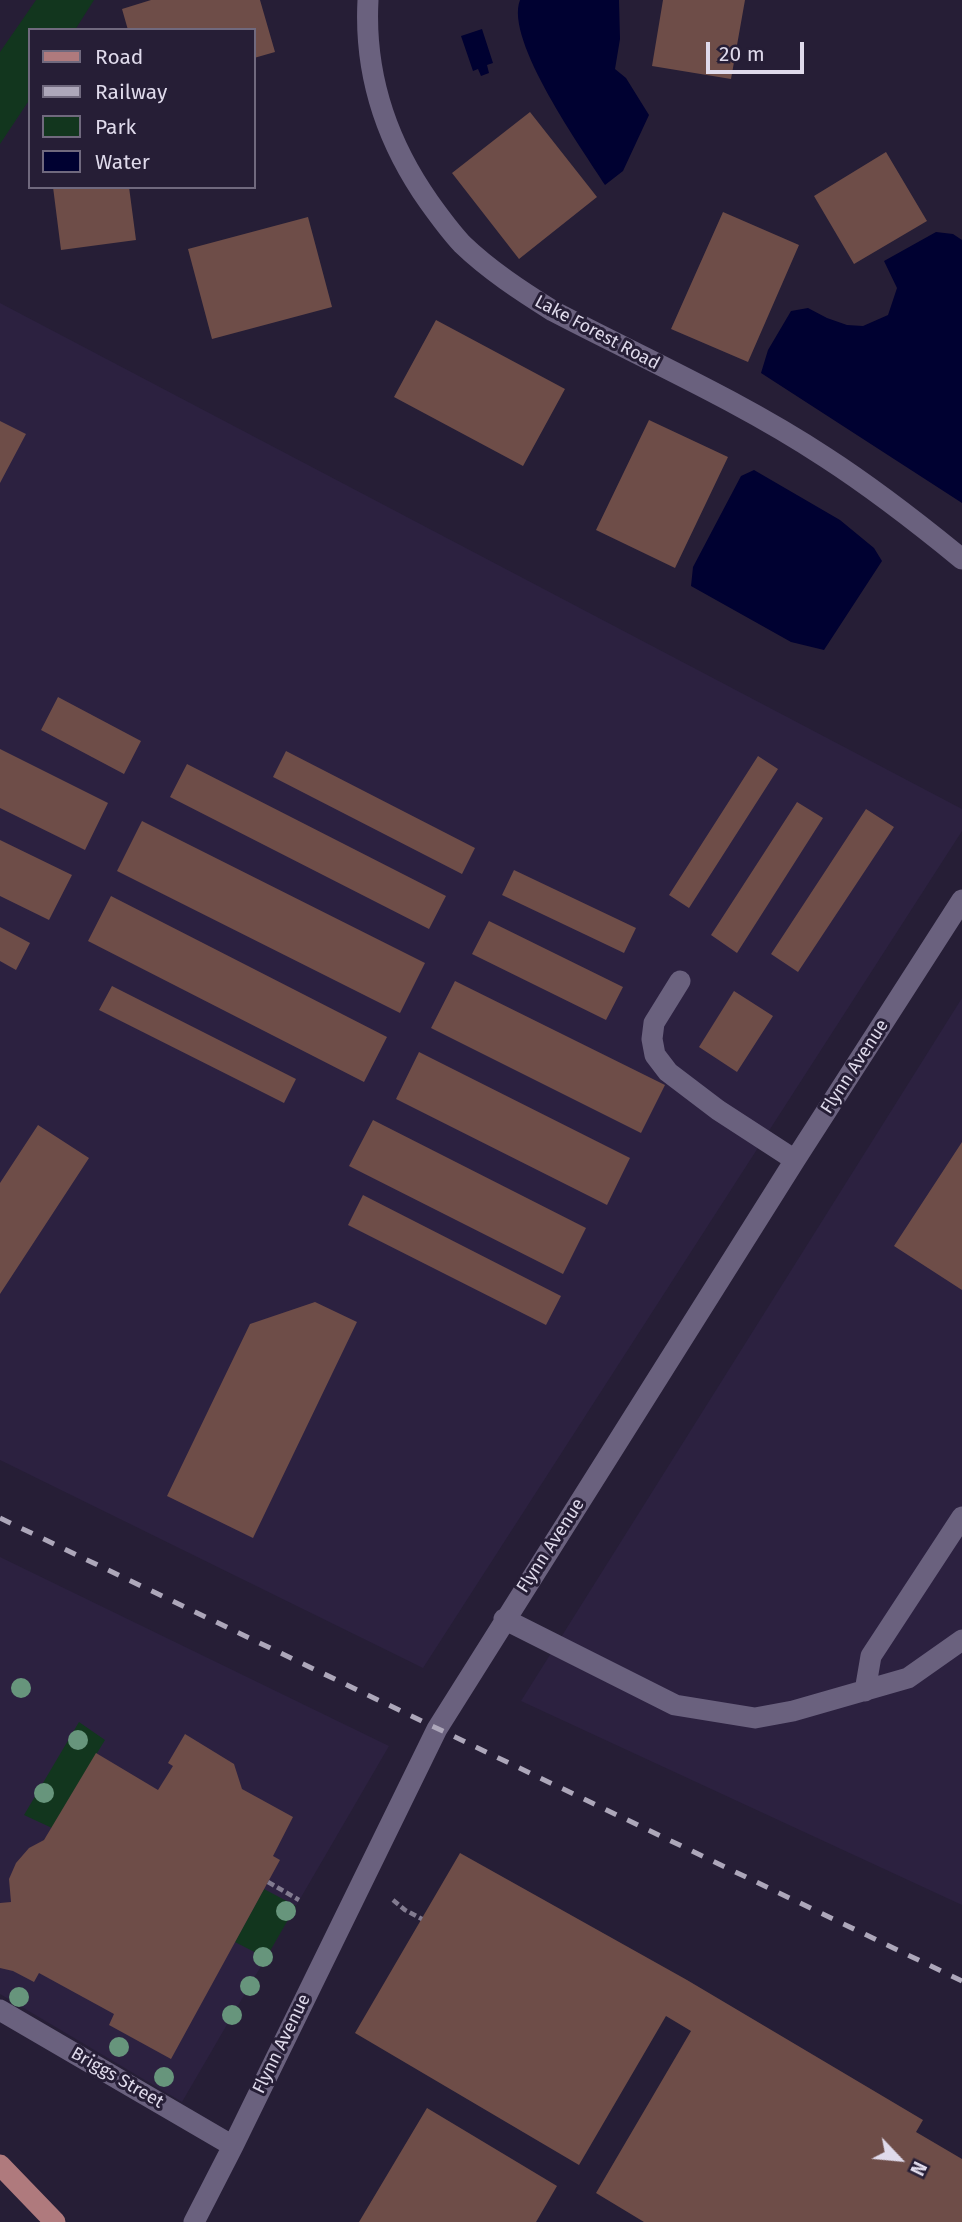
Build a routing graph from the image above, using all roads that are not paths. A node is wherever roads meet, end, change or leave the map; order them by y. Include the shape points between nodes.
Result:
1 (368, 0) edge
2 (962, 559) edge
3 (962, 900) edge
4 (680, 981) dead end
5 (795, 1160) junction
6 (962, 1517) edge
7 (504, 1619) junction
8 (962, 1640) edge
9 (865, 1692) junction
10 (0, 2010) edge
11 (233, 2146) junction
12 (0, 2165) edge
13 (55, 2222) edge
14 (194, 2222) edge

1 - 2 street, Lake Forest Road via 370,64 387,125 405,166 461,243 552,311 825,457
3 - 5 street, Flynn Avenue
4 - 5 street via 654,1023 655,1055 668,1072 718,1110
5 - 7 street, Flynn Avenue
6 - 9 street via 871,1656
7 - 9 street via 675,1705 755,1718
7 - 11 street, Flynn Avenue via 437,1729
8 - 9 street via 908,1678
10 - 11 street, Briggs Street
11 - 14 street, Flynn Avenue
12 - 13 main road

